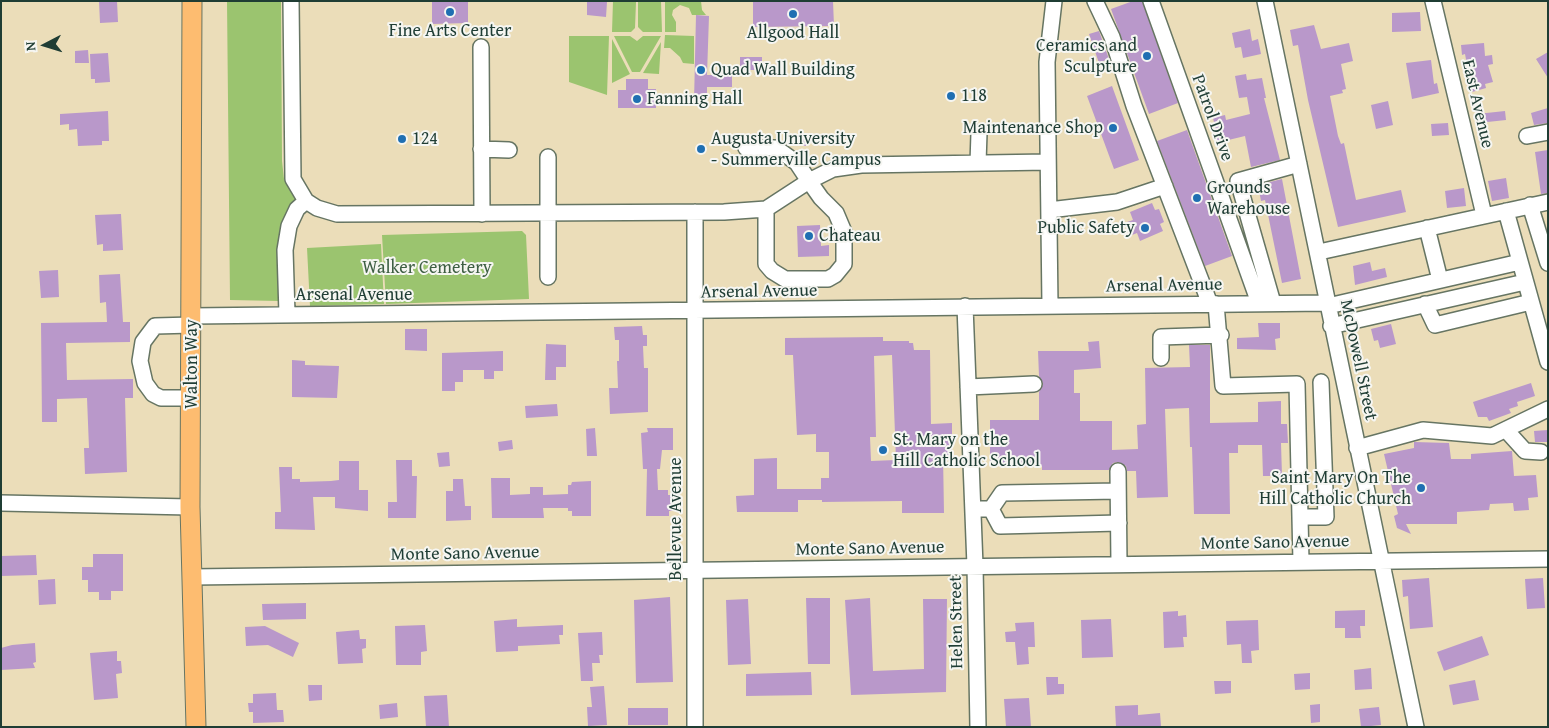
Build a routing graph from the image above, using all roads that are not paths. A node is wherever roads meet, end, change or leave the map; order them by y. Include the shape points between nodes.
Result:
1 (192, 1) edge
2 (291, 1) edge
3 (1054, 1) edge
4 (1095, 1) edge
5 (1151, 1) edge
6 (1265, 1) edge
7 (1433, 1) edge
8 (481, 47) dead end
9 (1548, 132) edge
10 (979, 133) dead end
11 (1527, 136) dead end
12 (746, 148) dead end
13 (481, 149) junction
14 (509, 150) dead end
15 (548, 157) dead end
16 (1048, 162) junction
17 (978, 163) junction
18 (1299, 164) junction
19 (809, 181) junction
20 (1165, 186) junction
21 (306, 201) junction
22 (1548, 202) edge
23 (1530, 205) junction
24 (766, 209) junction
25 (1048, 210) junction
26 (1506, 211) junction
27 (695, 212) junction
28 (548, 213) junction
29 (482, 214) junction
30 (1484, 215) junction
31 (1427, 228) junction
32 (1318, 252) junction
33 (1520, 262) junction
34 (1548, 263) edge
35 (548, 277) dead end
36 (1440, 280) junction
37 (1525, 282) junction
38 (1531, 302) junction
39 (1266, 303) junction
40 (1213, 304) junction
41 (1425, 304) junction
42 (1327, 305) junction
43 (965, 306) junction
44 (1050, 306) junction
45 (695, 312) junction
46 (287, 314) junction
47 (192, 320) junction
48 (1331, 326) junction
49 (1221, 335) junction
50 (1161, 358) dead end
51 (1548, 362) edge
52 (1342, 379) junction
53 (1321, 382) junction
54 (1034, 384) dead end
55 (1297, 384) junction
56 (968, 387) junction
57 (191, 398) junction
58 (1548, 410) edge
59 (1506, 430) junction
60 (1357, 448) junction
61 (1541, 452) dead end
62 (1118, 471) dead end
63 (1118, 491) junction
64 (1, 503) edge
65 (190, 507) junction
66 (973, 509) junction
67 (992, 509) junction
68 (1300, 517) junction
69 (1119, 523) junction
70 (1548, 559) edge
71 (1380, 560) junction
72 (1301, 562) junction
73 (1119, 564) junction
74 (975, 566) junction
75 (694, 570) junction
76 (192, 577) junction
77 (196, 727) edge
78 (694, 727) edge
79 (978, 727) edge
80 (1416, 727) edge

1 - 47 main road, Walton Way
2 - 21 street via 292,170 293,179
3 - 16 street via 1047,62
4 - 20 street via 1112,37
5 - 39 street, Patrol Drive
6 - 18 street, McDowell Street
7 - 30 street, East Avenue
8 - 13 street
9 - 11 street
10 - 17 street
12 - 19 street via 776,148 797,163
13 - 14 street
13 - 29 street
15 - 28 street
16 - 17 street
16 - 25 street
17 - 19 street via 861,165 833,169
18 - 32 street, McDowell Street
18 - 39 street via 1238,181
19 - 24 street
19 - 24 street via 836,213 844,232 844,264 835,275 828,279 785,280 772,271 766,264
20 - 25 street via 1117,202
20 - 40 street
21 - 29 street via 337,214
21 - 46 street via 287,234
22 - 23 street
23 - 26 street
23 - 34 street
24 - 27 street
25 - 44 street
26 - 30 street
26 - 33 street
27 - 28 street
27 - 45 street, Bellevue Avenue
28 - 29 street
28 - 35 street
30 - 31 street
31 - 32 street
31 - 36 street
32 - 42 street, McDowell Street
33 - 36 street, Arsenal Avenue
33 - 37 street
36 - 42 street, Arsenal Avenue
37 - 38 street
37 - 41 street
38 - 41 street via 1435,325
38 - 51 street
39 - 40 street, Arsenal Avenue
39 - 42 street, Arsenal Avenue
40 - 44 street, Arsenal Avenue
40 - 49 street
41 - 48 street
42 - 48 street, McDowell Street
43 - 44 street, Arsenal Avenue
43 - 45 street, Arsenal Avenue
43 - 56 street, Helen Street
45 - 46 street, Arsenal Avenue
45 - 75 street, Bellevue Avenue
46 - 47 street, Arsenal Avenue
47 - 57 main road, Walton Way
47 - 57 street, Arsenal Avenue via 155,326 143,342 140,361 145,383 153,394 161,398
48 - 52 street, McDowell Street
49 - 50 street via 1161,336
49 - 55 street via 1223,386
52 - 53 street
52 - 60 street, McDowell Street
53 - 55 street
53 - 68 street via 1326,516
54 - 56 street
55 - 68 street
56 - 66 street, Helen Street
57 - 65 main road, Walton Way
58 - 59 street
59 - 60 street via 1492,436 1423,430
59 - 61 street via 1525,451
60 - 71 street, McDowell Street
62 - 63 street
63 - 67 street via 1002,493
63 - 69 street
64 - 65 street
65 - 76 main road, Walton Way
66 - 67 street
66 - 74 street, Helen Street
67 - 69 street via 1000,526
68 - 72 street
69 - 73 street
70 - 71 street, Monte Sano Avenue
71 - 72 street, Monte Sano Avenue
71 - 80 street, McDowell Street
72 - 73 street, Monte Sano Avenue
73 - 74 street, Monte Sano Avenue
74 - 75 street, Monte Sano Avenue
74 - 79 street, Helen Street
75 - 76 street, Monte Sano Avenue
75 - 78 street, Bellevue Avenue
76 - 77 main road, Walton Way

